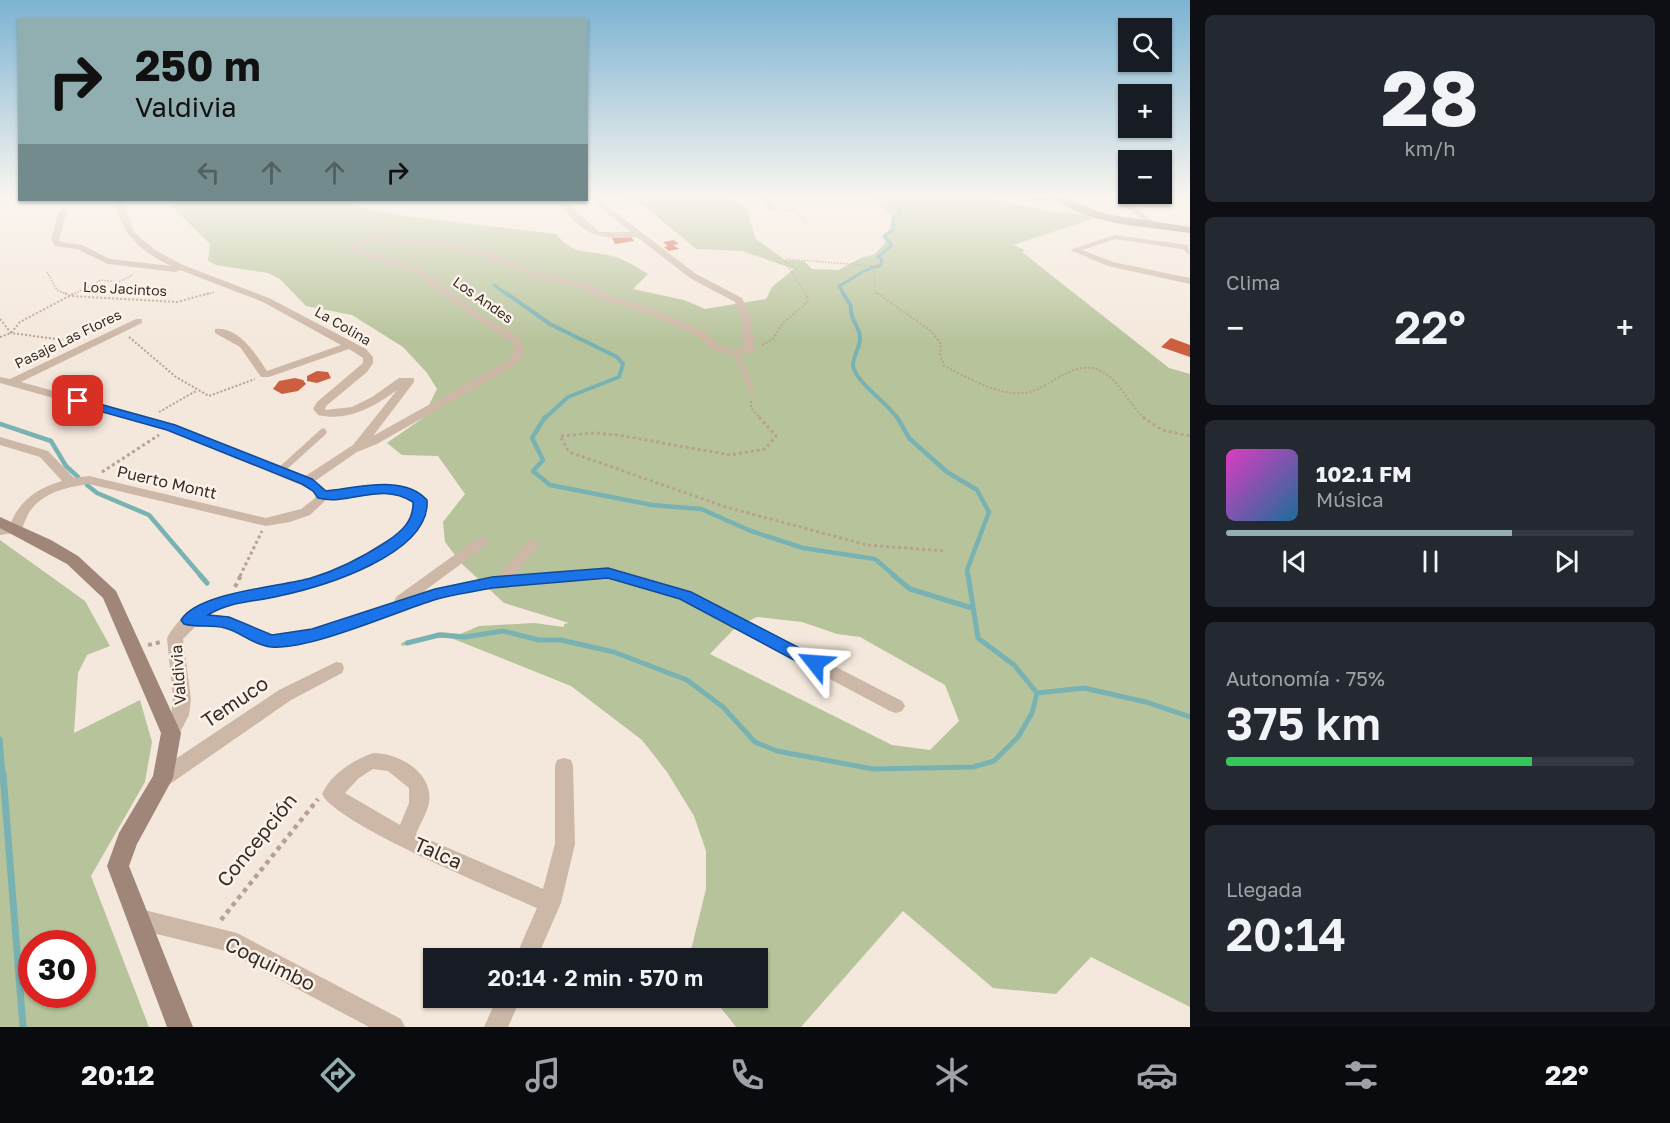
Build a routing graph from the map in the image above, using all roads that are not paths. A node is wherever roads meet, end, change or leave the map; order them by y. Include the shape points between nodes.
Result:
1 (58, 244) edge
2 (142, 244) edge
3 (355, 244) edge
4 (431, 244) edge
5 (653, 244) edge
6 (1093, 244) edge
7 (1157, 244) edge
8 (1188, 249) edge
9 (187, 270) junction
10 (1190, 281) edge
11 (139, 321) dead end
12 (218, 331) dead end
13 (348, 345) junction
14 (736, 352) junction
15 (5, 381) edge
16 (752, 391) road end
17 (323, 432) dead end
18 (0, 441) edge
19 (353, 449) junction
20 (280, 471) junction
21 (70, 482) junction
22 (307, 482) junction
23 (323, 495) junction
24 (5, 527) edge
25 (483, 541) dead end
26 (532, 544) dead end
27 (503, 582) junction
28 (387, 611) junction
29 (189, 620) junction
30 (336, 668) dead end
31 (896, 706) dead end
32 (171, 733) junction
33 (564, 766) dead end
34 (163, 778) junction
35 (404, 838) junction
36 (550, 903) junction
37 (140, 920) junction
38 (530, 948) edge
39 (505, 1008) edge
40 (180, 1027) edge
41 (393, 1027) edge
42 (496, 1027) edge

1 - 9 street via 79,247 108,261
2 - 9 street, La Colina
3 - 19 street, Los Andes via 352,246 355,251 415,269 510,336 519,349 511,363
4 - 14 street, Los Andes via 484,252 550,279 589,286 607,298 652,312 701,334 715,347
5 - 14 street, Los Andes via 693,276 739,300 750,351
6 - 10 street via 1074,250 1111,264
7 - 8 street
9 - 13 street, La Colina via 235,286
11 - 15 street, Pasaje Las Flores
12 - 13 street via 244,345 265,375
13 - 19 street, La Colina via 362,351 368,363 321,404 322,413 341,414 359,408 403,380 410,380 378,424
14 - 16 lane
15 - 20 street via 171,427
17 - 20 lane
18 - 21 street via 44,454
19 - 22 street, Los Andes
20 - 22 street
21 - 23 street, Puerto Montt via 89,480 267,522 307,512 318,505
21 - 24 street, Puerto Montt via 29,502
22 - 23 street
23 - 29 street, Valdivia via 388,489 407,492 420,500 421,512 402,538 345,571 277,591 229,599
24 - 32 street via 75,560 110,594
25 - 28 street
26 - 27 street
27 - 28 street via 435,594
27 - 31 street via 608,573 686,596
28 - 29 street via 313,635 272,641 223,621
29 - 32 street, Valdivia via 175,638 182,699 180,715
30 - 34 street, Temuco via 285,695
32 - 34 street
33 - 36 street via 565,844
34 - 37 street via 127,840 118,866
35 - 35 street, Talca via 332,794 351,771 368,760 384,762 407,773 418,785 418,803
35 - 36 street, Talca
36 - 38 street
37 - 40 street
37 - 41 street, Coquimbo via 229,940
39 - 42 street

